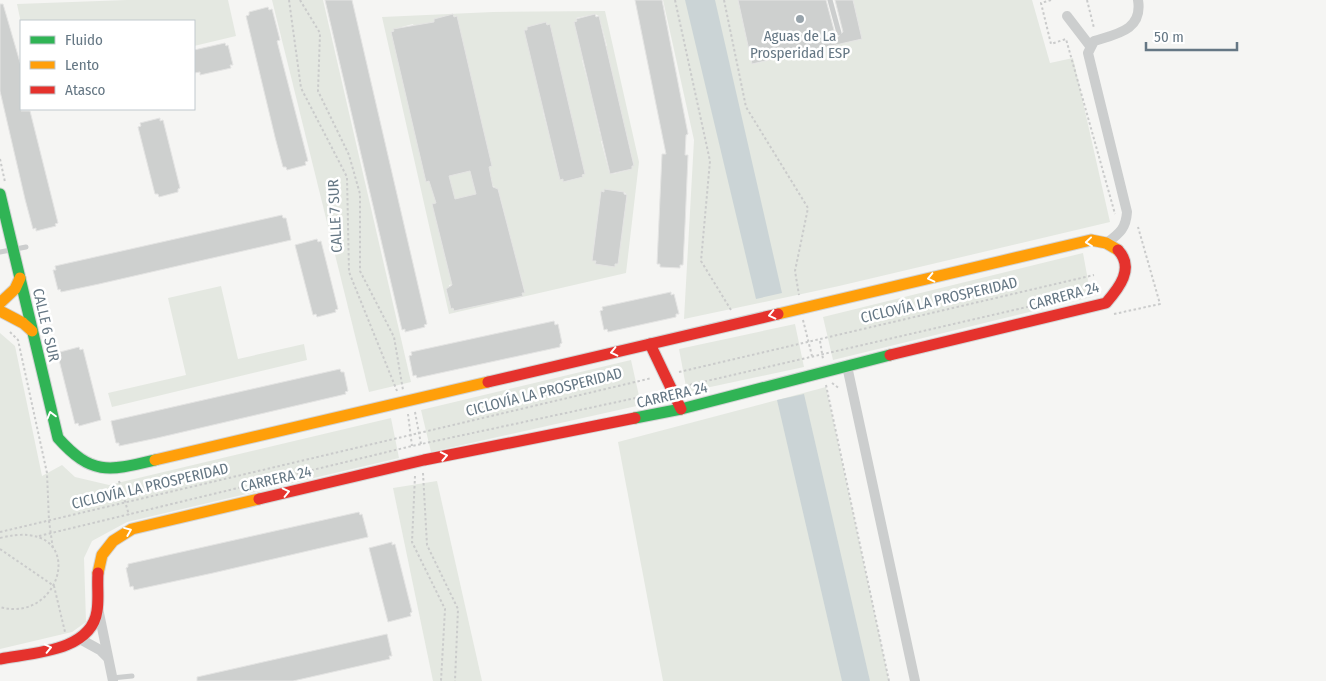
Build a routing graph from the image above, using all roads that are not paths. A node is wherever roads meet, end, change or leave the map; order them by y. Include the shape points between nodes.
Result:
1 (830, 0) edge
2 (1138, 0) edge
3 (1067, 16) dead end
4 (838, 33) dead end
5 (1090, 46) junction
6 (3, 190) edge
7 (1108, 242) junction
8 (26, 247) dead end
9 (13, 250) junction
10 (0, 252) edge
11 (20, 278) junction
12 (0, 303) edge
13 (0, 311) edge
14 (32, 331) junction
15 (650, 344) junction
16 (847, 366) junction
17 (681, 409) junction
18 (99, 613) junction
19 (80, 639) junction
20 (107, 658) junction
21 (0, 659) edge
22 (132, 676) dead end
23 (112, 680) edge
24 (915, 681) edge

1 - 4 lane
2 - 5 street via 1136,20 1127,30 1094,41
3 - 5 street
5 - 7 street via 1089,61 1127,212 1126,225
6 - 9 street, CALLE 6 SUR
7 -> 15 street via 1091,240
7 - 16 street, CARRERA 24 via 1122,255 1126,275 1119,290 1106,303
8 - 9 lane
9 - 10 lane
9 - 11 street, CALLE 6 SUR
11 - 12 street via 15,289
11 - 14 street, CALLE 6 SUR
13 - 14 street
15 -> 14 street, CALLE 6 SUR via 405,397 116,469 92,467 74,457 58,438
15 - 17 street
16 - 17 street, CARRERA 24
16 - 24 street
18 -> 17 street, CARRERA 24 via 97,569 104,550 119,535 132,529 420,461
18 - 19 street
18 - 20 street
19 - 20 street via 100,650
21 -> 19 street
20 - 23 street
22 - 23 lane

